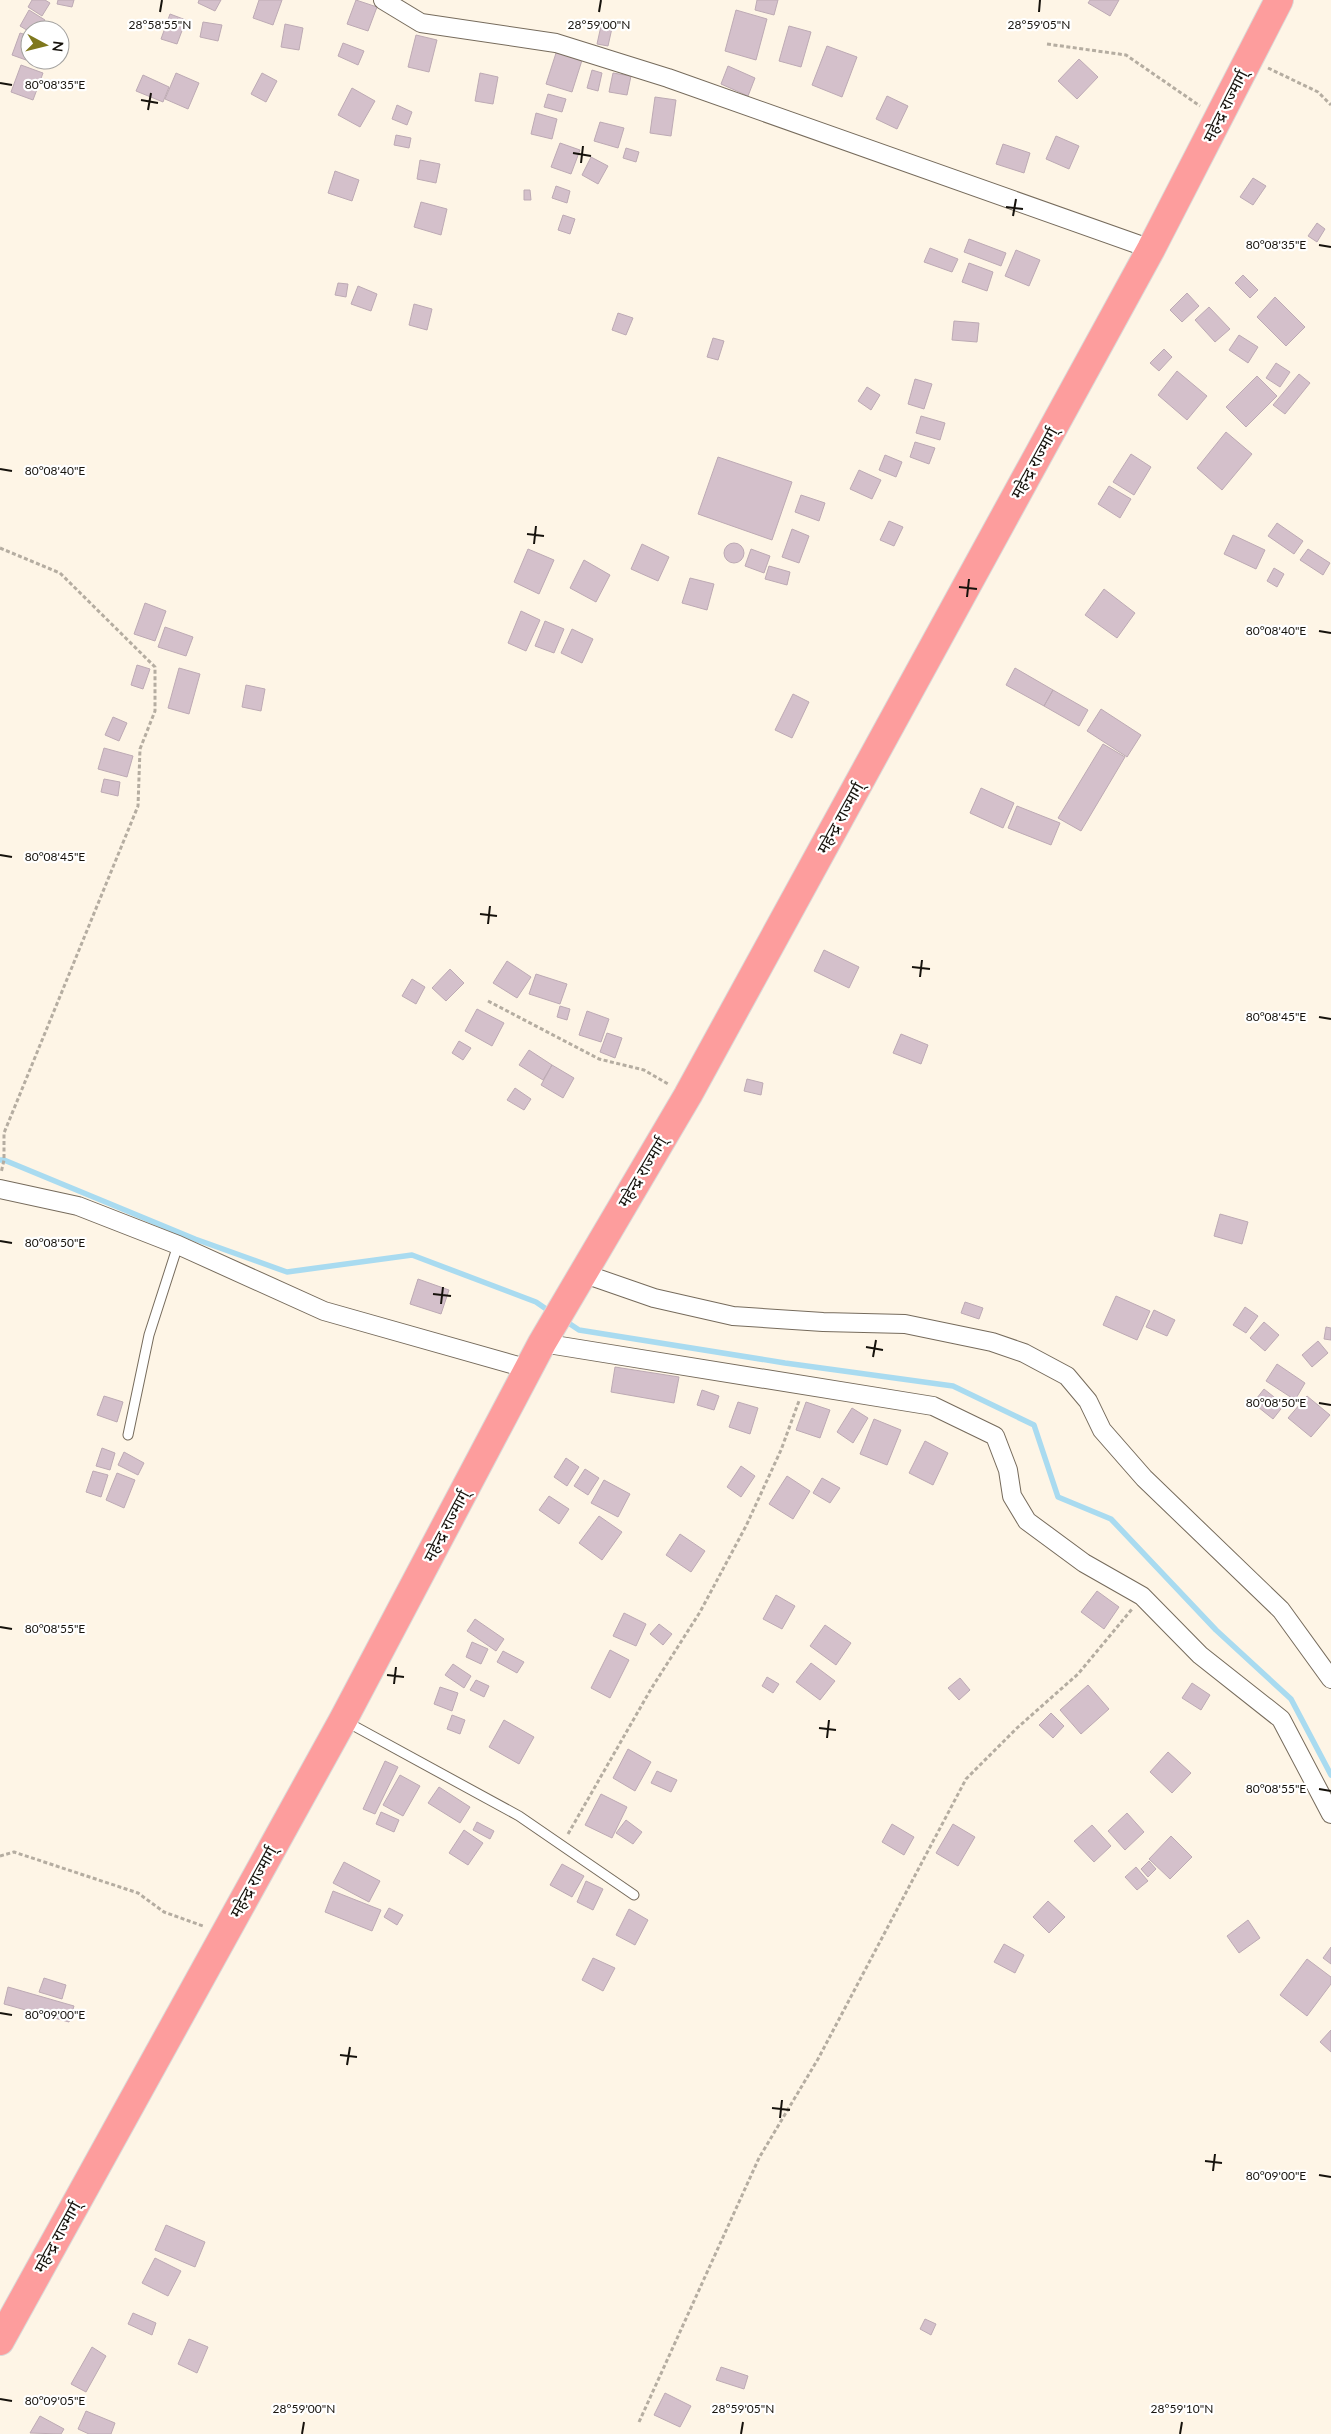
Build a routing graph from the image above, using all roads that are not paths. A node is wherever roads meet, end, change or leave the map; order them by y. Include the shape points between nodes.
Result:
1 (383, 0) edge
2 (1279, 0) edge
3 (1151, 249) junction
4 (0, 1188) edge
5 (178, 1245) junction
6 (579, 1280) junction
7 (546, 1336) junction
8 (529, 1369) junction
9 (128, 1435) dead end
10 (1331, 1679) edge
11 (343, 1720) junction
12 (1331, 1814) edge
13 (634, 1895) dead end
14 (0, 2341) edge

1 - 3 street via 421,23 556,43 668,78
2 - 3 highway, महेन्द्र राज्मार्ग्
3 - 6 highway, महेन्द्र राज्मार्ग् via 688,1095
4 - 5 street via 78,1206
5 - 8 street via 324,1311
5 - 9 lane via 149,1335
6 - 7 highway, महेन्द्र राज्मार्ग्
6 - 10 street via 733,1316 905,1324 992,1342 1067,1376 1088,1401 1102,1430 1144,1478 1281,1610
7 - 8 highway, महेन्द्र राज्मार्ग्
7 - 12 street via 665,1364 933,1406 995,1436 1008,1470 1012,1496 1027,1521 1084,1563 1142,1596 1200,1655 1281,1719
8 - 11 highway, महेन्द्र राज्मार्ग्
11 - 13 lane via 519,1816
11 - 14 highway, महेन्द्र राज्मार्ग्

